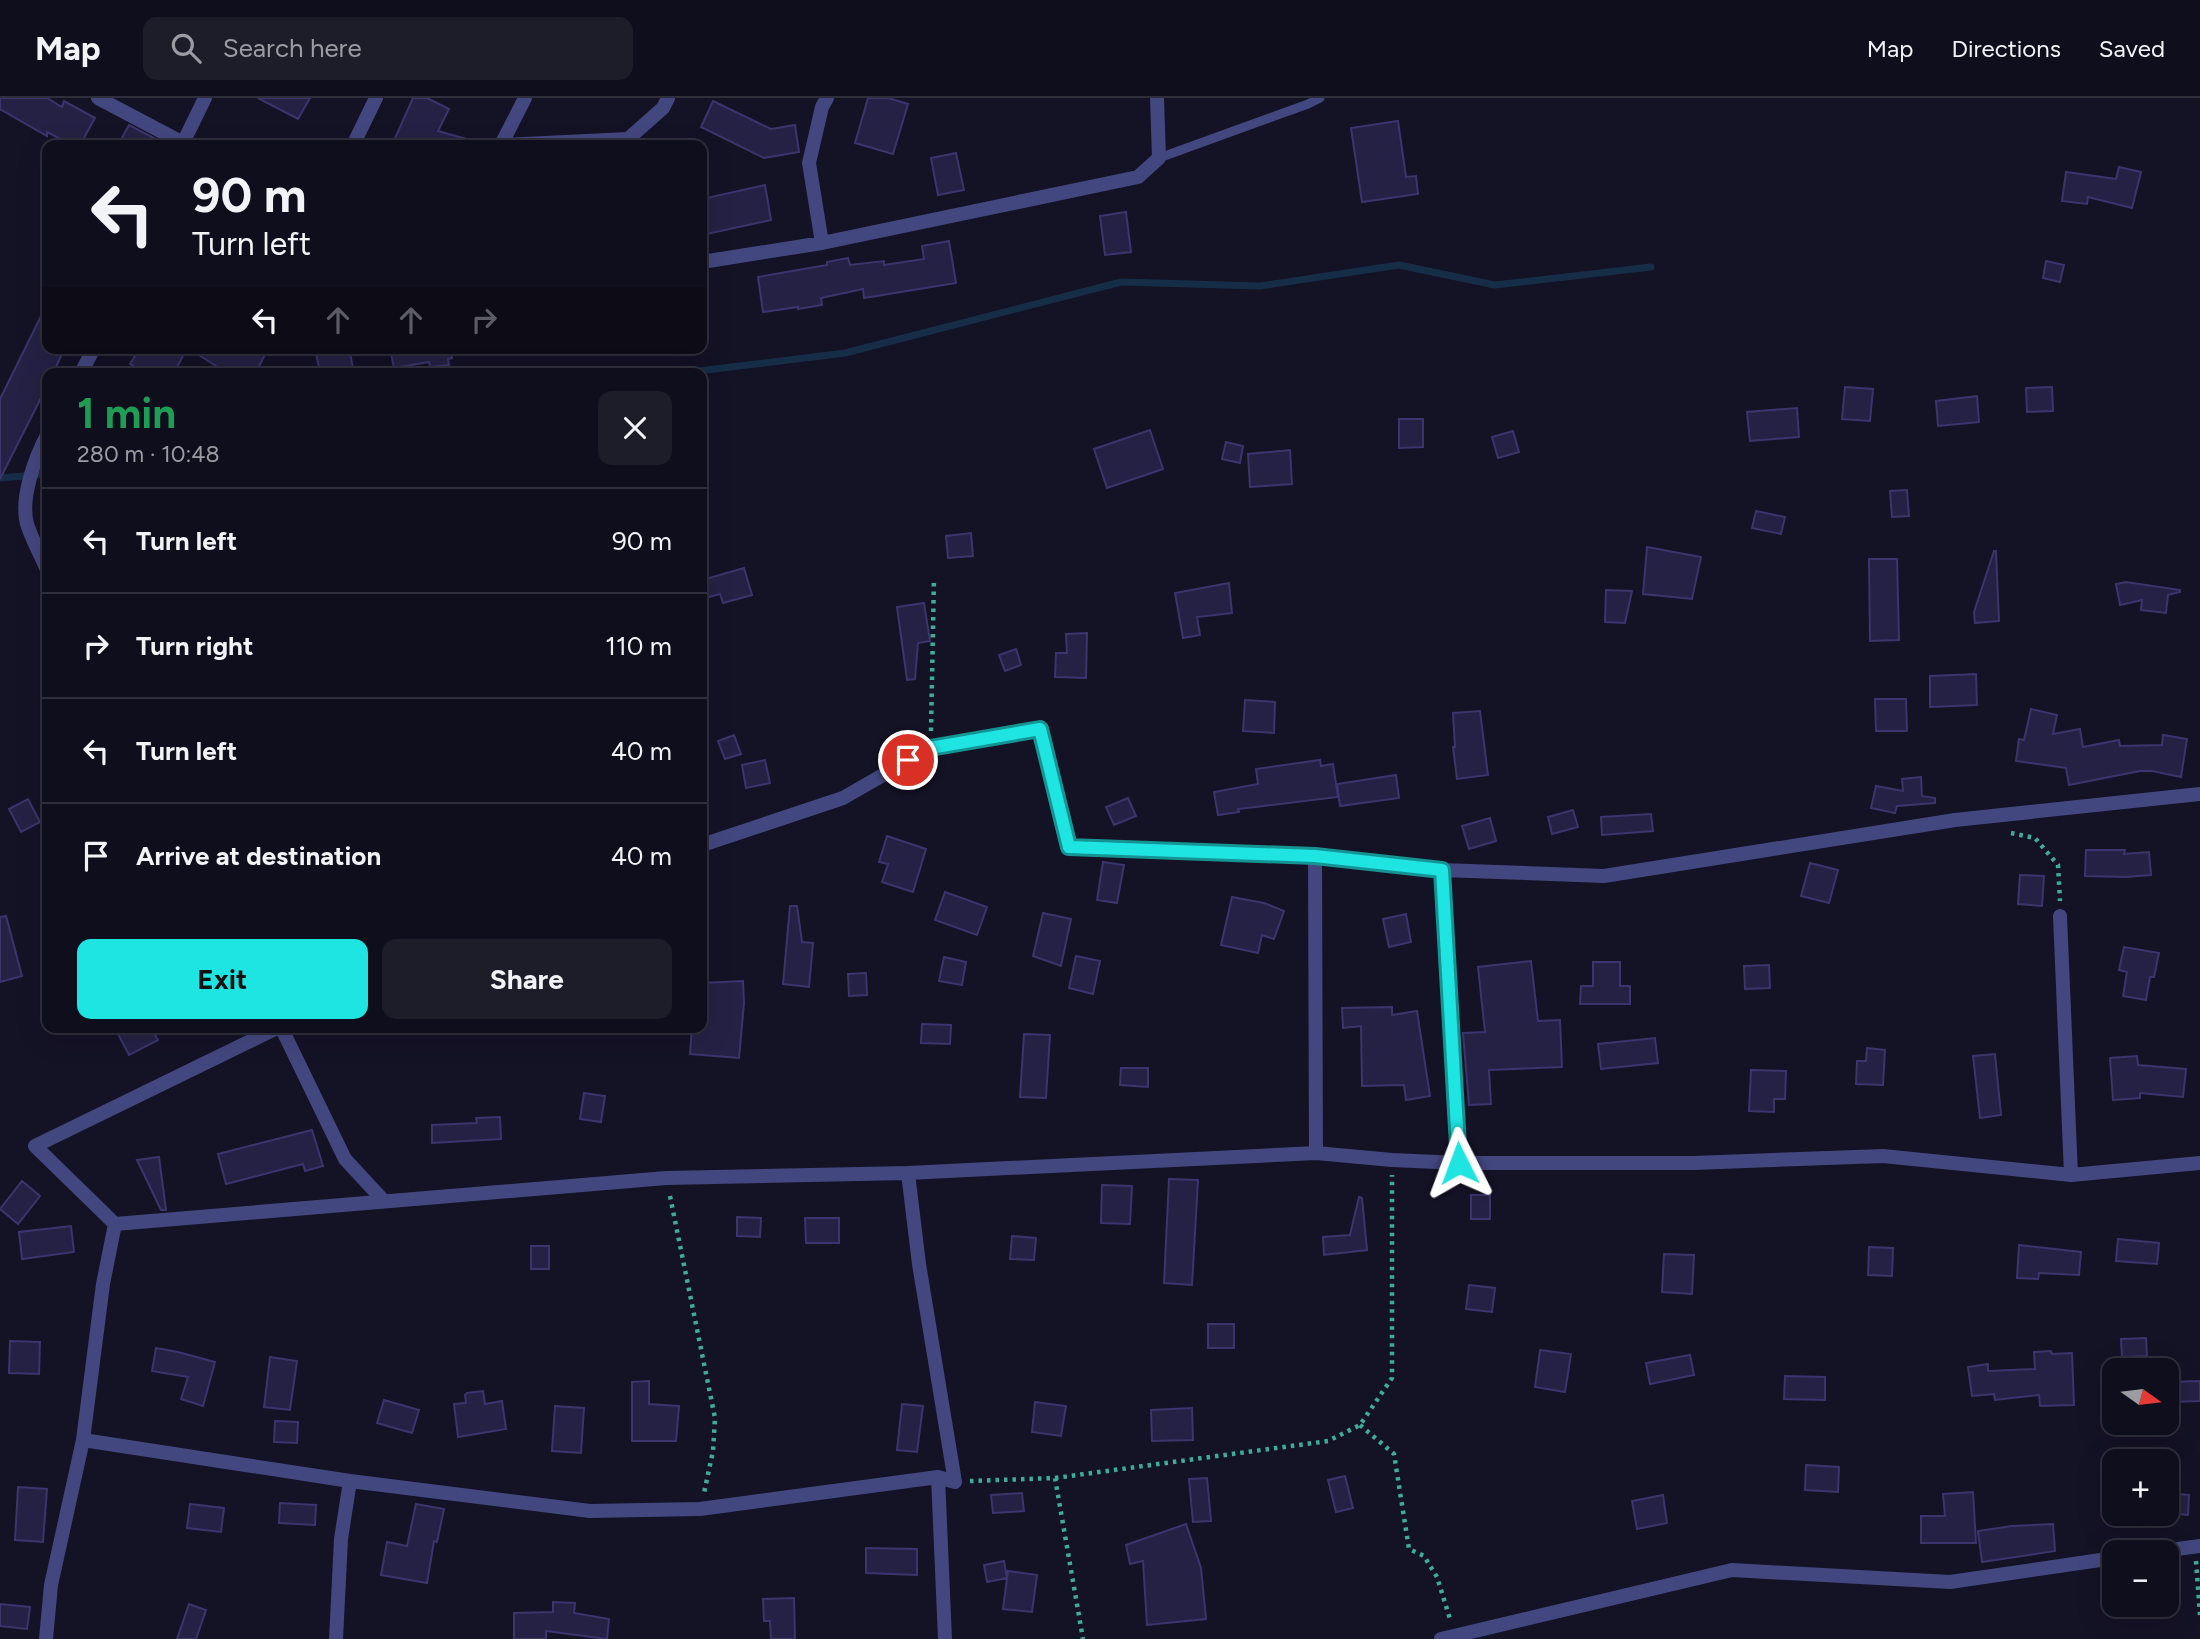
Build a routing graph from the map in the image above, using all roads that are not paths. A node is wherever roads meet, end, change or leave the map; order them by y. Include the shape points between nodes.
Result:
1 (98, 98) edge
2 (205, 98) edge
3 (376, 98) edge
4 (525, 98) edge
5 (668, 98) edge
6 (827, 98) edge
7 (1157, 98) edge
8 (1320, 98) edge
9 (175, 140) edge
10 (184, 140) edge
11 (356, 140) edge
12 (504, 140) edge
13 (607, 140) edge
14 (1159, 159) junction
15 (822, 243) junction
16 (707, 261) edge
17 (42, 445) edge
18 (42, 559) edge
19 (2200, 794) edge
20 (707, 843) edge
21 (1315, 856) junction
22 (1442, 870) junction
23 (2060, 916) road end
24 (268, 1033) edge
25 (283, 1033) edge
26 (1316, 1153) junction
27 (1459, 1163) junction
28 (2200, 1163) edge
29 (908, 1173) junction
30 (2071, 1175) junction
31 (383, 1200) junction
32 (115, 1224) junction
33 (83, 1440) junction
34 (938, 1477) junction
35 (350, 1481) junction
36 (2197, 1546) edge
37 (2179, 1549) edge
38 (2102, 1560) edge
39 (1449, 1638) edge
40 (46, 1639) edge
41 (336, 1639) edge
42 (945, 1639) edge

1 - 9 street
2 - 10 street
3 - 11 street
4 - 12 street
5 - 13 street via 628,139
6 - 15 street via 809,163
7 - 14 street
8 - 14 lane
14 - 15 street via 1138,177
15 - 16 street
17 - 18 street via 27,493 26,523
19 - 22 street via 1955,820 1604,876
20 - 21 street via 843,798 930,748 1040,729 1069,847
21 - 22 street
21 - 26 street
22 - 27 street
23 - 30 street
24 - 32 street via 35,1146
25 - 31 street via 345,1159
26 - 27 street
26 - 29 street
27 - 30 street via 1693,1163 1883,1156
28 - 30 street
29 - 31 street via 666,1178
29 - 34 street via 955,1482
31 - 32 street
32 - 33 street
33 - 35 street
33 - 40 street via 51,1585
34 - 35 street via 701,1509 590,1511
34 - 42 street
35 - 41 street via 341,1539
36 - 37 street
38 - 39 street via 1950,1582 1732,1570

